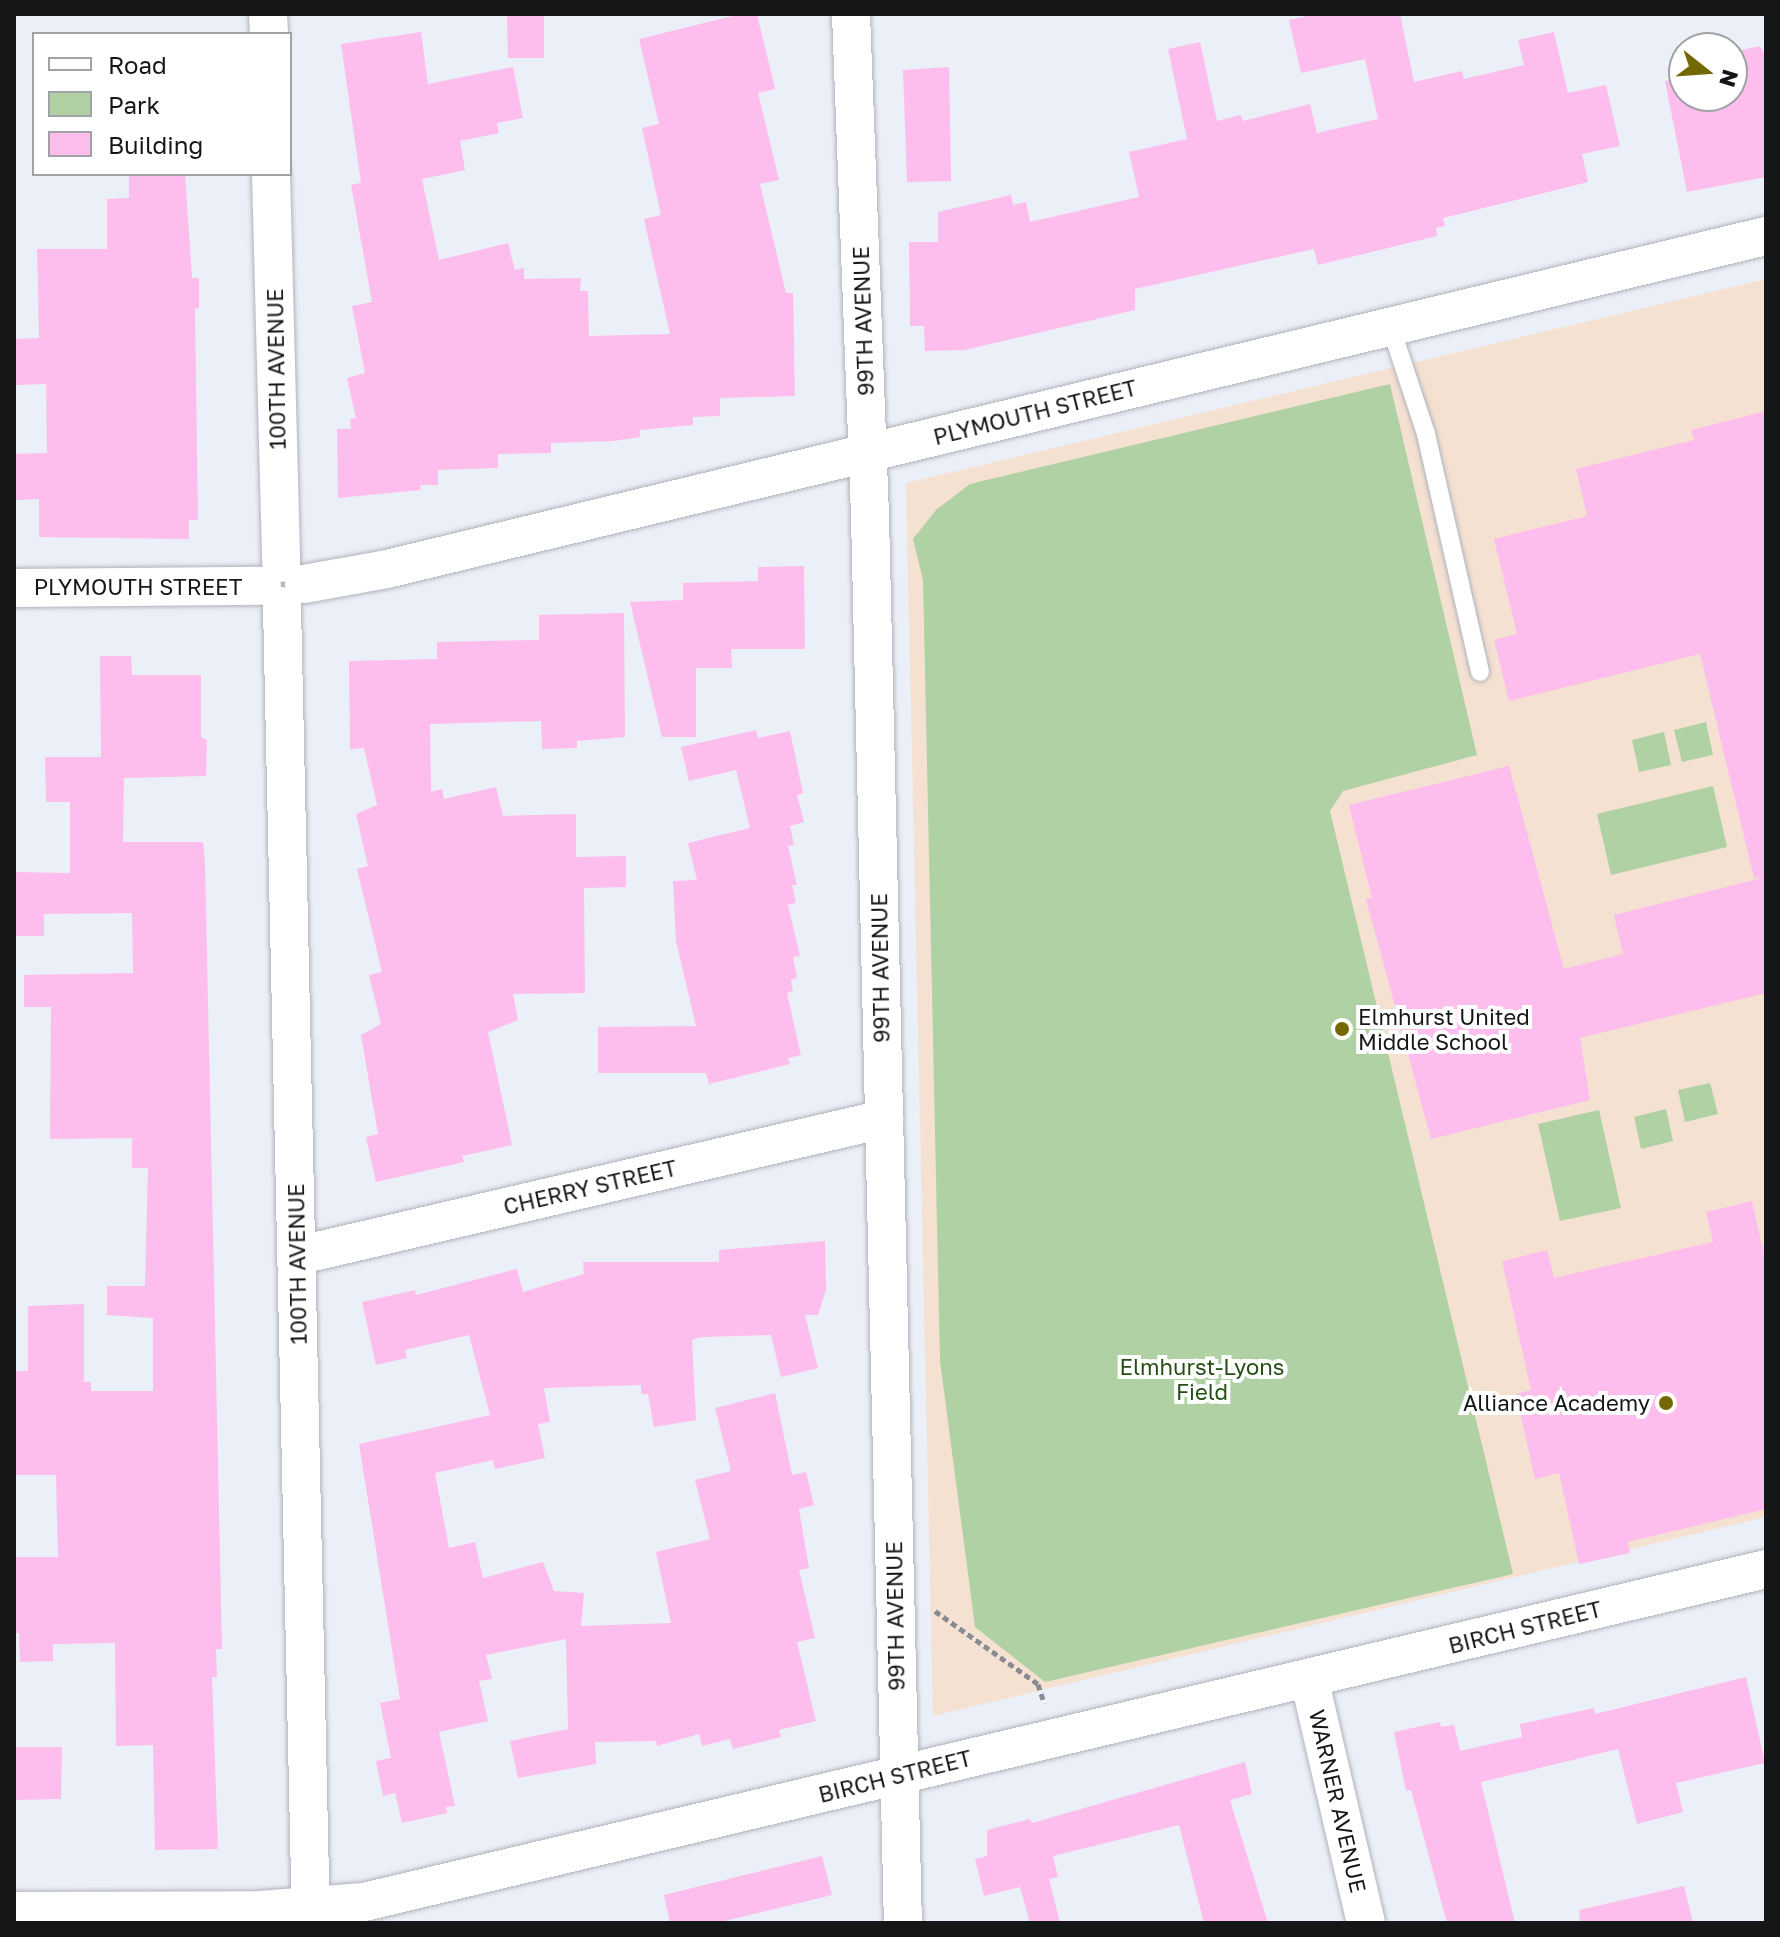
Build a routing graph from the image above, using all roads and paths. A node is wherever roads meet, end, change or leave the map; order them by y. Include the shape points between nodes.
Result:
1 (851, 14) edge
2 (271, 176) edge
3 (1766, 236) edge
4 (1391, 328) junction
5 (868, 453) junction
6 (282, 585) junction
7 (14, 588) edge
8 (1480, 672) dead end
9 (884, 1119) junction
10 (296, 1256) junction
11 (1766, 1569) edge
12 (895, 1605) junction
13 (1309, 1678) junction
14 (1055, 1737) junction
15 (899, 1775) junction
16 (14, 1911) edge
17 (311, 1914) edge
18 (903, 1923) edge
19 (1366, 1923) edge

1 - 5 street, 99TH AVENUE
2 - 6 street, 100TH AVENUE
3 - 4 street, PLYMOUTH STREET
4 - 5 street, PLYMOUTH STREET
4 - 8 lane via 1426,434
5 - 6 street, PLYMOUTH STREET
5 - 9 street, 99TH AVENUE
6 - 7 street, PLYMOUTH STREET
6 - 10 street, 100TH AVENUE
9 - 10 street, CHERRY STREET
9 - 12 street, 99TH AVENUE
10 - 17 street, 100TH AVENUE
11 - 13 street, BIRCH STREET
12 - 14 path via 937,1611 1038,1684
12 - 15 street, 99TH AVENUE
13 - 14 street, BIRCH STREET
13 - 19 street, WARNER AVENUE
14 - 15 street, BIRCH STREET
15 - 17 street, BIRCH STREET
15 - 18 street, 99TH AVENUE
16 - 17 street, BIRCH STREET

